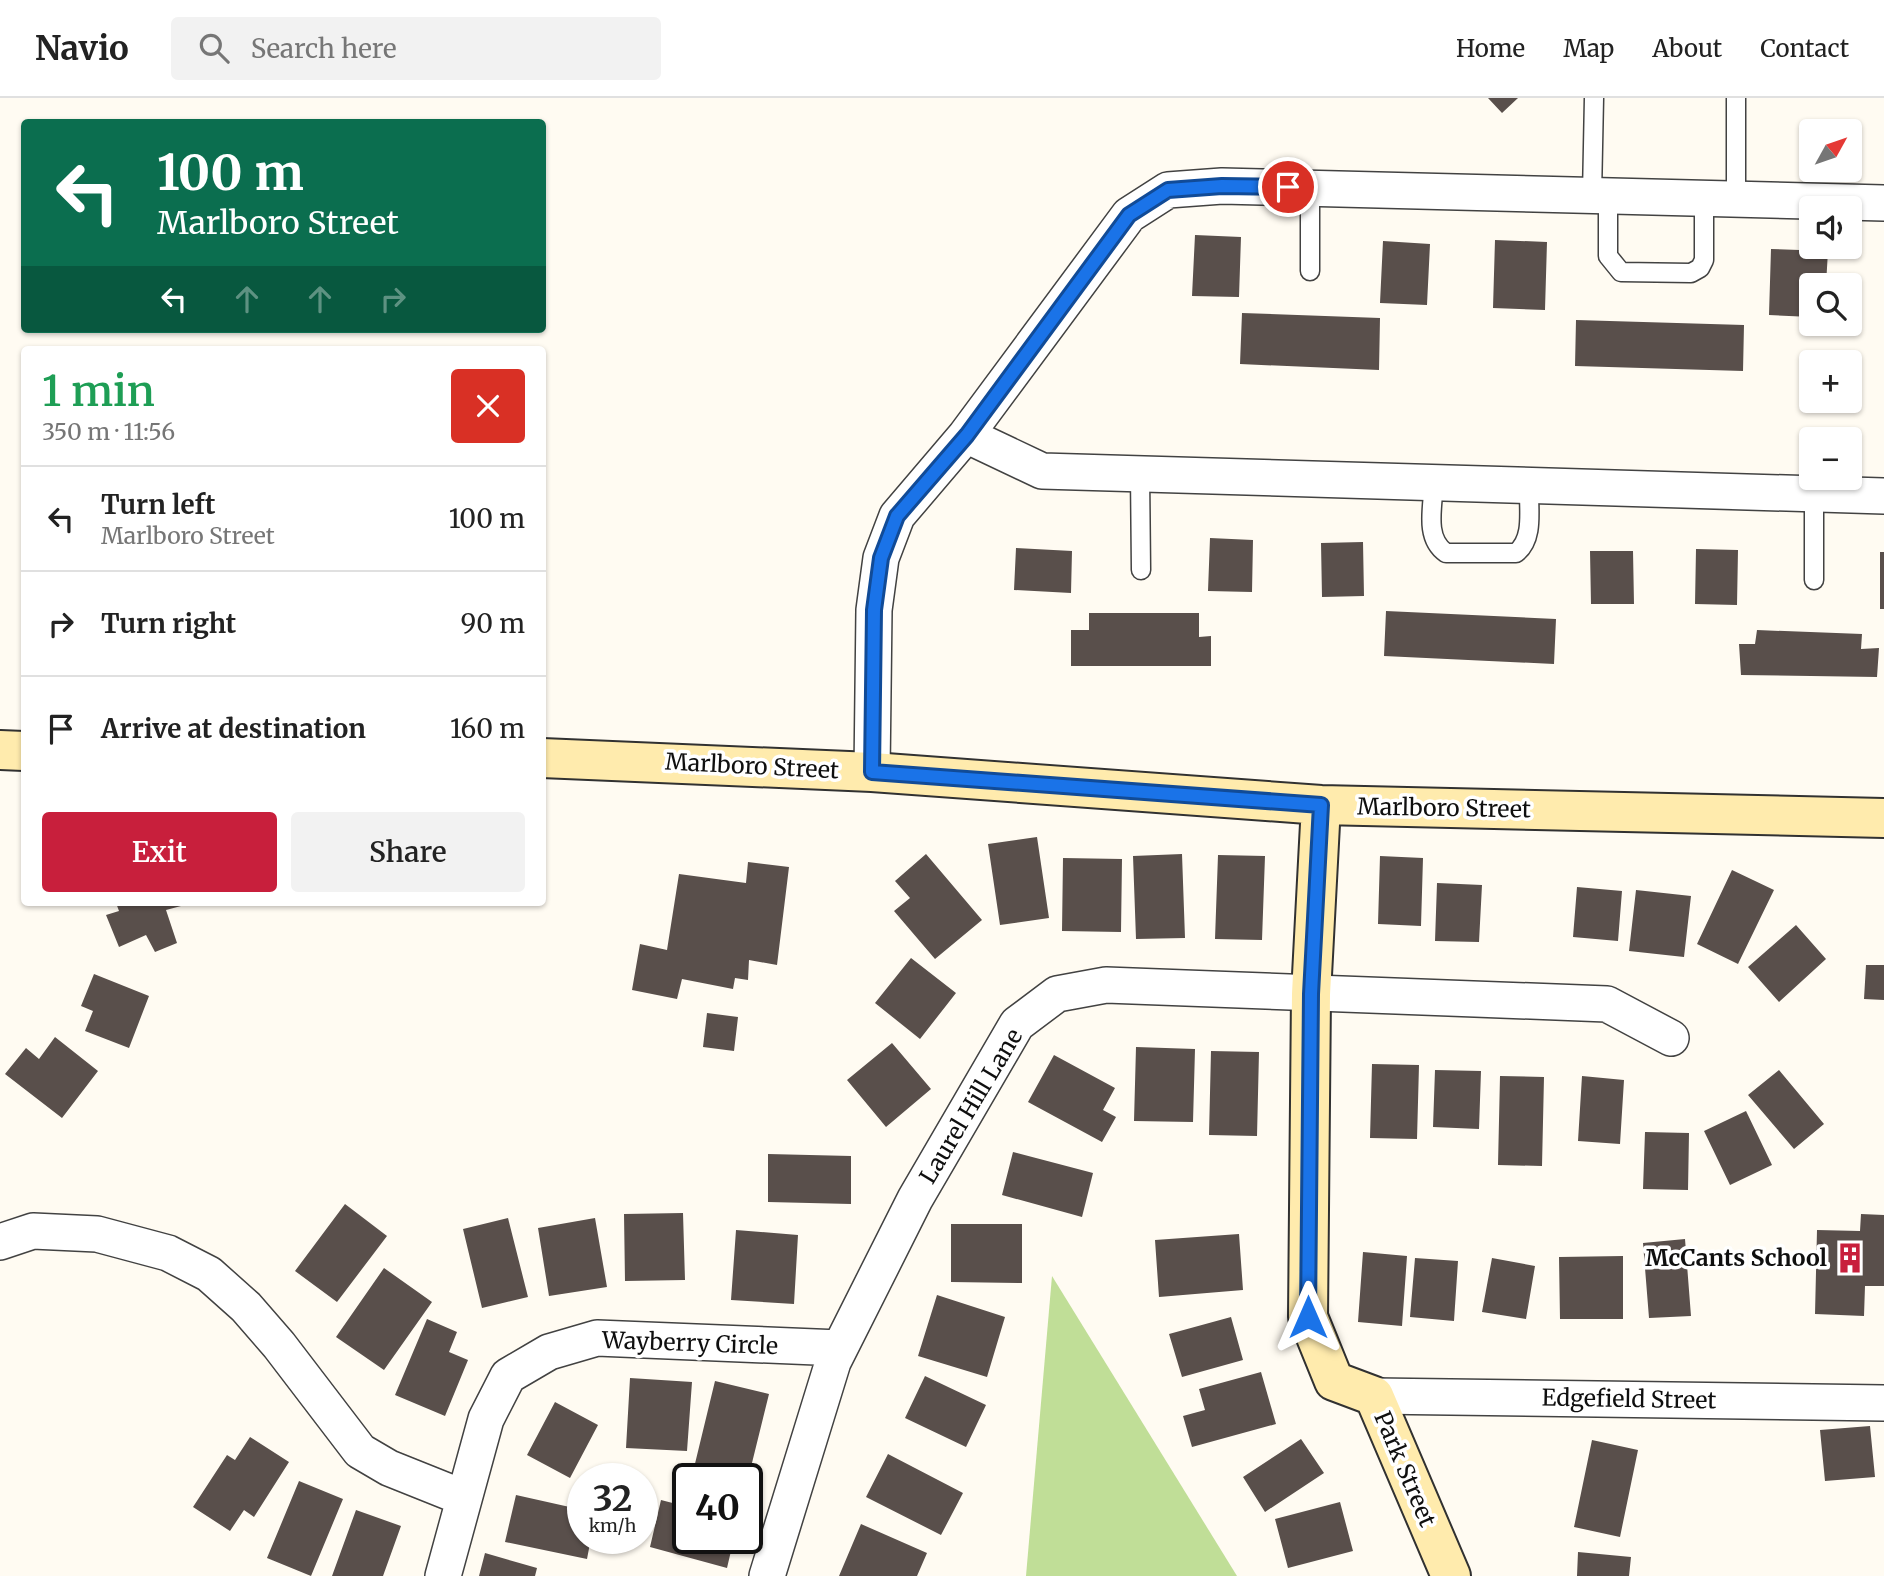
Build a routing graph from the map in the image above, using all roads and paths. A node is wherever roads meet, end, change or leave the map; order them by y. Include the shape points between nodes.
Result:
1 (1594, 98) edge
2 (1736, 98) edge
3 (1310, 188) junction
4 (1600, 195) junction
5 (1720, 198) junction
6 (1884, 202) edge
7 (1310, 271) dead end
8 (967, 435) junction
9 (1140, 473) junction
10 (1434, 482) junction
11 (1529, 485) junction
12 (1814, 494) junction
13 (1884, 496) edge
14 (1141, 570) dead end
15 (1814, 580) dead end
16 (0, 750) edge
17 (21, 751) edge
18 (546, 758) edge
19 (872, 772) junction
20 (1321, 805) junction
21 (1884, 818) edge
22 (1311, 994) junction
23 (1671, 1038) dead end
24 (0, 1242) edge
25 (840, 1348) junction
26 (1374, 1396) junction
27 (1884, 1403) edge
28 (464, 1499) junction
29 (443, 1576) edge
30 (767, 1576) edge
31 (1451, 1576) edge

1 - 4 lane
2 - 5 lane
3 - 4 street
3 - 7 lane
3 - 8 street via 1168,190 1129,215
4 - 5 street
4 - 5 lane via 1608,256 1621,272 1691,272 1700,268
5 - 6 street
8 - 9 street via 1042,471
8 - 19 street via 897,516 881,558 874,610
9 - 10 street
9 - 14 lane
10 - 11 street
10 - 11 lane via 1432,537 1446,553 1516,553 1524,547
11 - 12 street
12 - 13 street
12 - 15 lane
16 - 17 street
18 - 19 street, Marlboro Street
19 - 20 street, Marlboro Street
20 - 21 street, Marlboro Street
20 - 22 street, Park Street
22 - 23 street, Laurel Hill Lane via 1607,1004
22 - 25 street, Laurel Hill Lane via 1105,985 1057,994 1017,1024 936,1164
22 - 26 street, Park Street via 1308,1317 1334,1381
24 - 28 street via 33,1231 97,1234 168,1253 209,1274 279,1345 360,1451
25 - 28 street, Wayberry Circle via 597,1338 549,1352 508,1376 486,1419
25 - 30 street, Laurel Hill Lane
26 - 27 street, Edgefield Street
26 - 31 street, Park Street
28 - 29 street, Wayberry Circle

